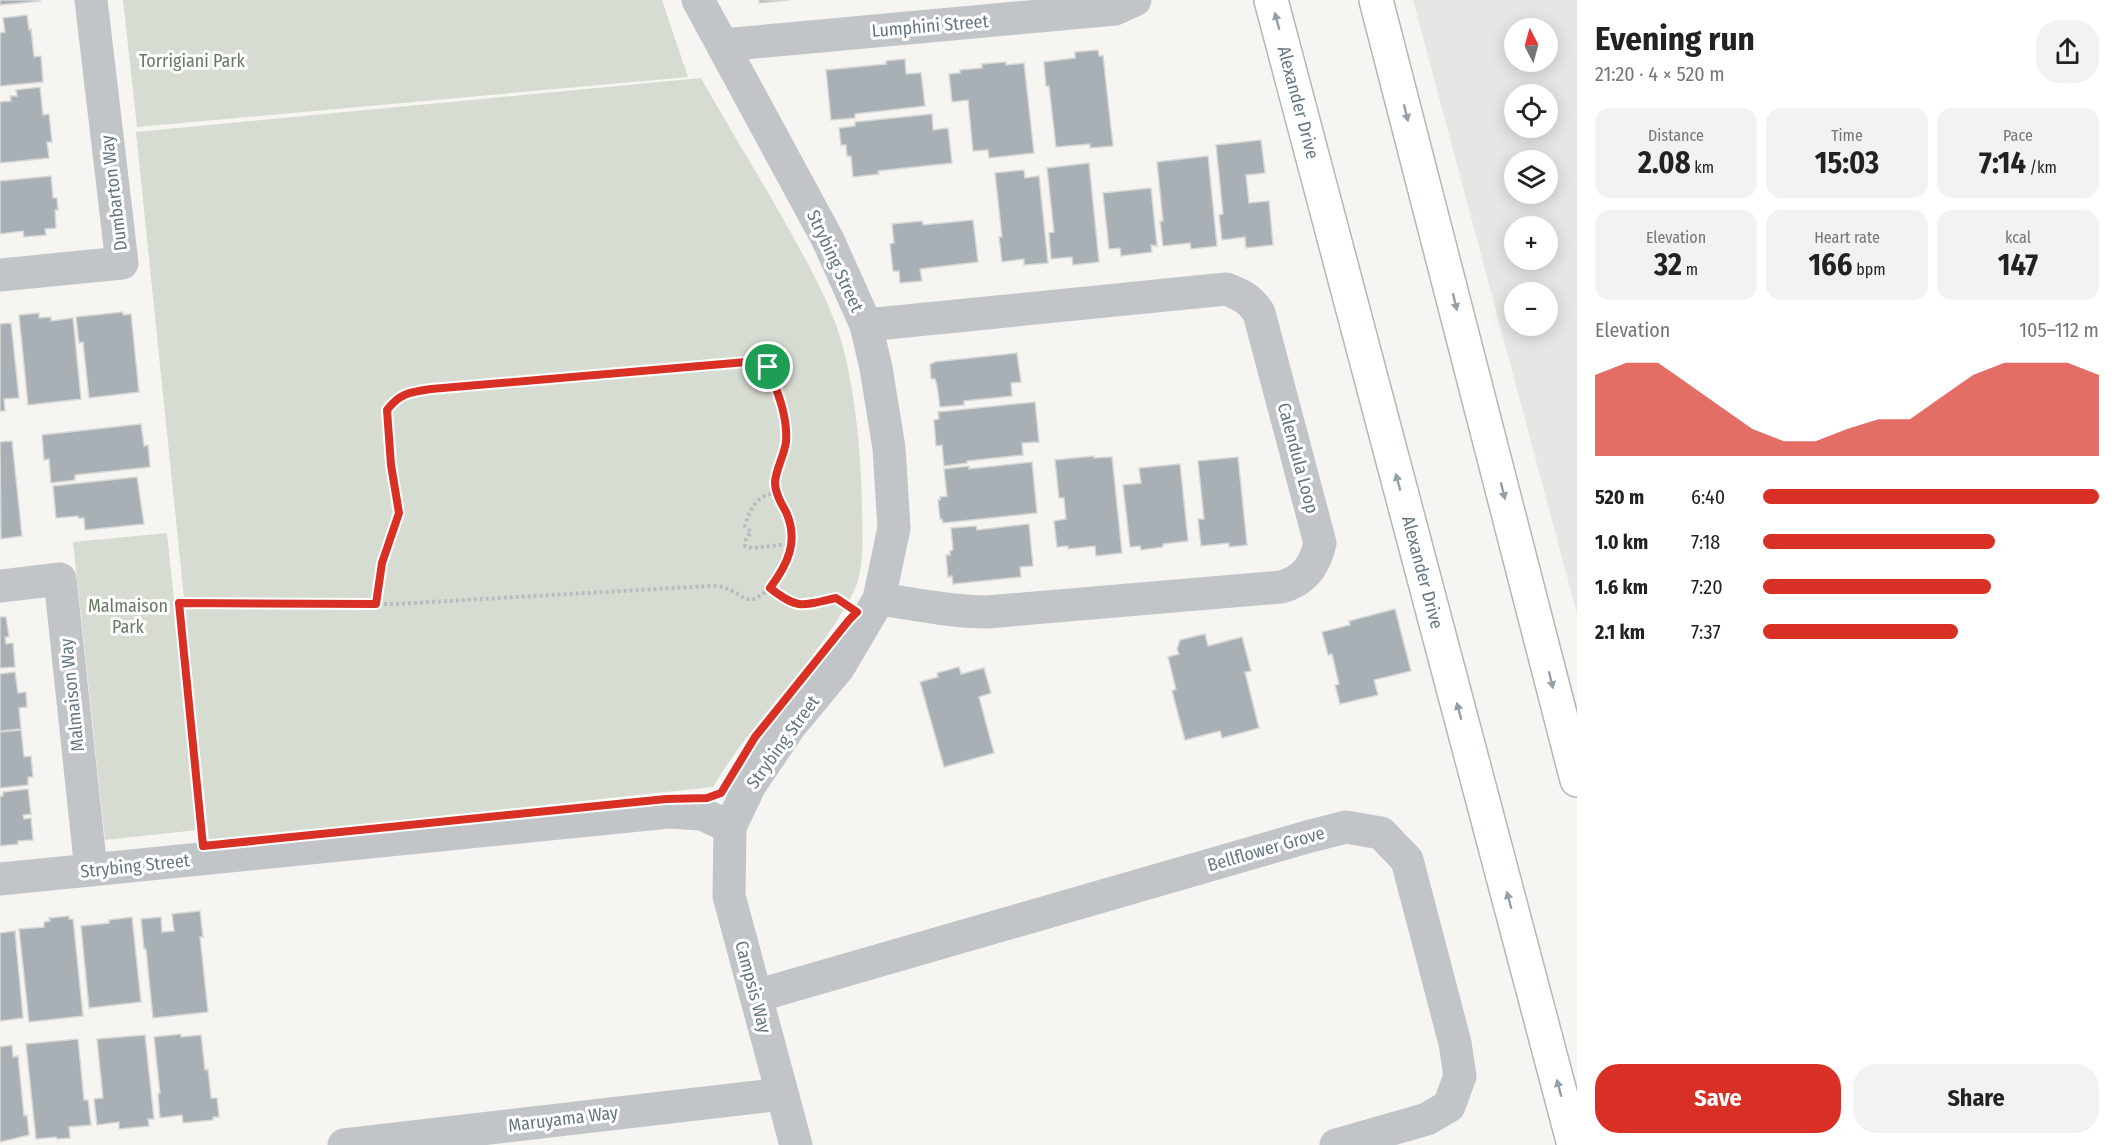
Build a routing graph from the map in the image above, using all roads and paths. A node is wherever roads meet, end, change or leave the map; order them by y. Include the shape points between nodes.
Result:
1 (91, 0) edge
2 (698, 0) edge
3 (1135, 0) edge
4 (1271, 0) edge
5 (1376, 0) edge
6 (723, 45) junction
7 (0, 275) edge
8 (866, 325) junction
9 (777, 493) junction
10 (792, 544) junction
11 (0, 586) edge
12 (770, 588) junction
13 (866, 603) junction
14 (376, 604) junction
15 (1577, 780) edge
16 (730, 827) junction
17 (202, 834) dead end
18 (91, 870) junction
19 (0, 879) edge
20 (756, 996) junction
21 (782, 1094) junction
22 (483, 1137) edge
23 (344, 1145) edge
24 (796, 1145) edge
25 (1336, 1145) edge
26 (1574, 1145) edge

1 - 7 street, Dumbarton Way via 122,263
2 - 6 street, Strybing Street
3 - 6 street, Lumphini Street via 1115,9
26 -> 4 main road, Alexander Drive
5 -> 15 main road
6 - 8 street, Strybing Street via 828,240
8 - 13 street, Strybing Street via 889,448 894,528
8 - 13 street, Calendula Loop via 1226,288 1237,293 1251,301 1259,313 1320,543 1307,573 1294,584 1281,587 987,612
9 - 10 path via 789,520
9 - 10 path via 759,498 749,514 745,526 752,532 745,546
9 - 14 path via 775,482 786,443 784,416 768,367 758,361 409,392 395,399 387,410 399,513 382,563
10 - 12 path via 782,573
11 - 18 street, Malmaison Way via 60,579
12 - 13 path via 796,605 836,598
12 - 14 path via 758,599 747,599 724,587 708,586
13 - 16 street, Strybing Street via 839,667 789,726 750,784
14 - 17 path via 179,603
16 - 18 street, Strybing Street via 702,814 669,812
16 - 20 street, Campsis Way via 729,896
18 - 19 street, Strybing Street
20 - 21 street, Campsis Way
20 - 25 street, Bellflower Grove via 1307,837 1346,827 1381,833 1407,860 1460,1076 1449,1106 1427,1119
21 - 22 street, Maruyama Way
21 - 24 street, Campsis Way
22 - 23 street, Maruyama Way

